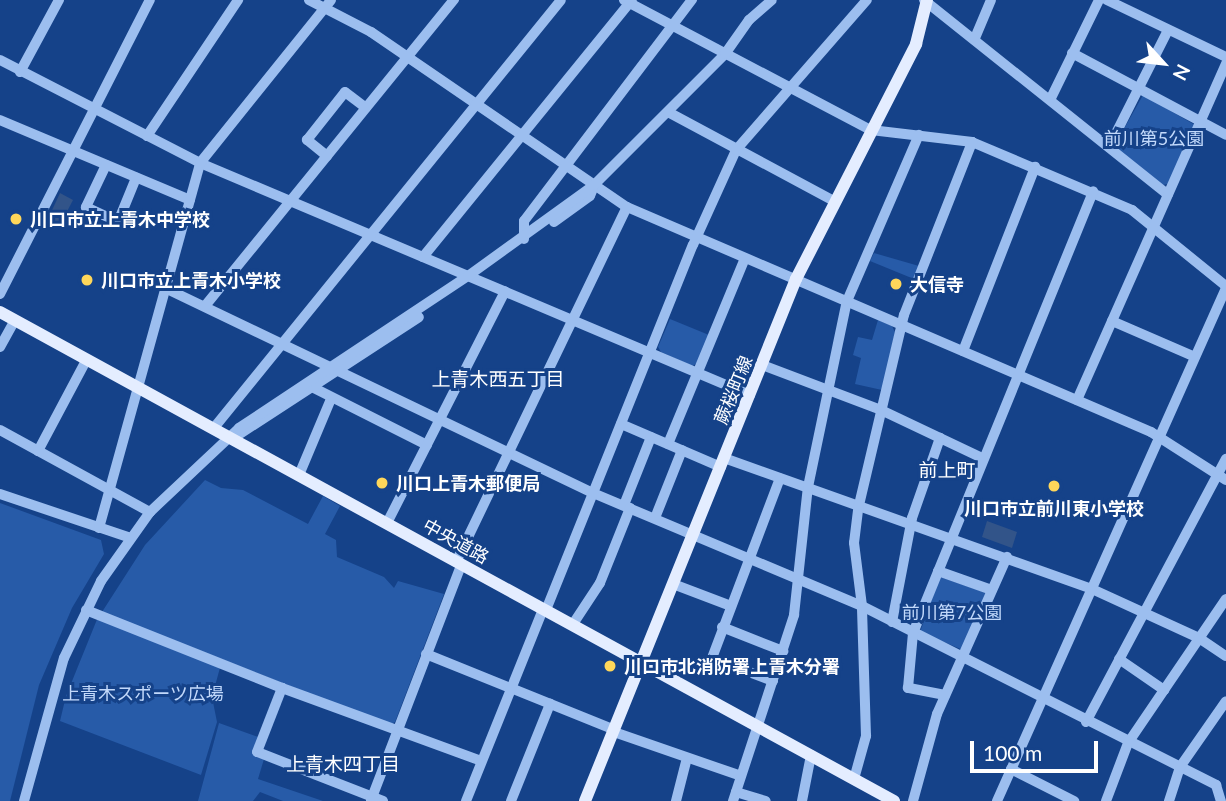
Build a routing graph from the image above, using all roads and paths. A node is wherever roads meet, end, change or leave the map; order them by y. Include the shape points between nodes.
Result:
1 (59, 0) edge
2 (150, 0) edge
3 (238, 0) edge
4 (309, 0) edge
5 (454, 0) edge
6 (561, 0) edge
7 (692, 0) edge
8 (772, 0) edge
9 (867, 0) edge
10 (991, 0) edge
11 (1099, 0) edge
12 (1107, 0) edge
13 (629, 1) edge
14 (926, 1) edge
15 (327, 4) edge
16 (673, 26) junction
17 (1168, 30) junction
18 (975, 38) junction
19 (1072, 53) junction
20 (725, 54) junction
21 (407, 57) junction
22 (1226, 57) edge
23 (0, 61) edge
24 (1226, 63) edge
25 (20, 72) junction
26 (788, 88) junction
27 (1138, 89) junction
28 (1051, 98) junction
29 (476, 104) junction
30 (366, 108) junction
31 (93, 109) junction
32 (668, 113) junction
33 (0, 121) edge
34 (1200, 122) junction
35 (871, 130) junction
36 (521, 135) junction
37 (919, 135) junction
38 (1226, 135) edge
39 (147, 136) junction
40 (972, 142) junction
41 (1109, 147) junction
42 (736, 150) junction
43 (71, 151) junction
44 (327, 156) junction
45 (200, 163) junction
46 (106, 165) junction
47 (566, 166) junction
48 (1035, 167) junction
49 (136, 178) junction
50 (594, 185) junction
51 (1093, 191) junction
52 (1168, 195) junction
53 (190, 200) junction
54 (291, 201) junction
55 (834, 201) junction
56 (626, 207) junction
57 (1154, 225) junction
58 (370, 234) junction
59 (698, 238) junction
60 (524, 239) junction
61 (423, 257) junction
62 (745, 258) junction
63 (471, 277) junction
64 (796, 279) junction
65 (1226, 287) edge
66 (165, 288) junction
67 (505, 291) junction
68 (0, 294) edge
69 (847, 301) junction
70 (205, 306) junction
71 (0, 312) edge
72 (15, 320) junction
73 (573, 321) junction
74 (1112, 321) junction
75 (901, 325) junction
76 (281, 343) junction
77 (0, 347) edge
78 (962, 351) junction
79 (649, 353) junction
80 (1195, 357) junction
81 (87, 359) junction
82 (762, 365) junction
83 (336, 369) junction
84 (697, 373) junction
85 (1018, 374) junction
86 (137, 386) junction
87 (310, 386) junction
88 (827, 391) junction
89 (750, 395) junction
90 (331, 398) junction
91 (1077, 400) junction
92 (881, 410) junction
93 (440, 419) junction
94 (621, 424) junction
95 (213, 429) junction
96 (0, 430) edge
97 (1159, 436) junction
98 (651, 437) junction
99 (940, 438) junction
100 (232, 439) junction
101 (668, 444) junction
102 (427, 445) junction
103 (682, 450) junction
104 (38, 451) junction
105 (510, 452) junction
106 (982, 458) junction
107 (1226, 459) edge
108 (722, 463) junction
109 (299, 475) junction
110 (1222, 477) edge
111 (780, 478) junction
112 (808, 487) junction
113 (110, 489) junction
114 (593, 493) junction
115 (0, 494) edge
116 (859, 505) junction
117 (627, 507) junction
118 (150, 512) junction
119 (655, 518) junction
120 (387, 523) junction
121 (912, 523) junction
122 (99, 528) junction
123 (693, 533) junction
124 (128, 537) junction
125 (951, 537) junction
126 (749, 556) junction
127 (1007, 557) junction
128 (458, 563) junction
129 (938, 571) junction
130 (798, 578) junction
131 (673, 584) junction
132 (1093, 589) junction
133 (992, 590) junction
134 (1226, 599) edge
135 (731, 606) junction
136 (862, 606) junction
137 (544, 609) junction
138 (86, 610) junction
139 (1144, 612) junction
140 (892, 622) junction
141 (573, 624) junction
142 (722, 627) junction
143 (913, 633) junction
144 (1199, 638) junction
145 (783, 651) junction
146 (426, 654) junction
147 (1226, 656) edge
148 (963, 657) junction
149 (1119, 659) junction
150 (641, 662) junction
151 (773, 681) junction
152 (511, 687) junction
153 (282, 688) junction
154 (1164, 690) junction
155 (945, 695) junction
156 (1044, 698) junction
157 (1226, 701) edge
158 (551, 704) junction
159 (1086, 722) junction
160 (758, 727) junction
161 (614, 731) junction
162 (396, 732) junction
163 (1128, 743) junction
164 (811, 755) junction
165 (687, 758) junction
166 (481, 761) junction
167 (1180, 767) junction
168 (1011, 769) junction
169 (741, 776) junction
170 (854, 779) junction
171 (1221, 783) edge
172 (734, 797) edge
173 (372, 799) edge
174 (1071, 800) edge
175 (24, 801) edge
176 (383, 801) edge
177 (466, 801) edge
178 (511, 801) edge
179 (585, 801) edge
180 (676, 801) edge
181 (766, 801) edge
182 (802, 801) edge
183 (894, 801) edge
184 (913, 801) edge
185 (997, 801) edge
186 (1106, 801) edge
187 (1169, 801) edge
188 (1221, 801) edge

1 - 25 street
2 - 31 street
3 - 39 street
4 - 15 street
5 - 21 street
6 - 29 street
7 - 16 street
8 - 20 street via 749,20
9 - 26 street
10 - 18 street
11 - 19 street
12 - 17 street
13 - 16 street
13 - 36 street
14 - 18 street
14 - 35 main road, 蕨桜町線 via 916,44
15 - 21 street
15 - 45 street
16 - 20 street
16 - 47 street
17 - 22 street
17 - 27 street
18 - 28 street
19 - 27 street
19 - 28 street
20 - 26 street
20 - 32 street
21 - 29 street
21 - 30 street
23 - 25 street
24 - 34 street
25 - 31 street
26 - 35 street
26 - 42 street
27 - 34 street
27 - 41 street
28 - 41 street
29 - 36 street
29 - 58 street
30 - 44 street
30 - 44 street via 345,92 307,140
31 - 39 street
31 - 43 street
32 - 42 street
32 - 50 street
33 - 43 street
34 - 38 street
34 - 52 street
35 - 37 street
35 - 55 main road, 蕨桜町線
36 - 47 street
36 - 61 street
37 - 40 street
37 - 69 street
39 - 45 street
40 - 48 street
40 - 75 street
41 - 52 street
42 - 55 street
42 - 59 street
43 - 46 street
43 - 68 street
44 - 54 street
45 - 53 street
45 - 54 street
46 - 49 street
46 - 49 street via 86,208 118,222
47 - 50 street
47 - 60 street via 524,222
48 - 51 street
48 - 78 street
49 - 53 street
50 - 56 street
50 - 60 street via 590,197
51 - 57 street
51 - 85 street
52 - 57 street
53 - 66 street
54 - 58 street
54 - 70 street
55 - 64 main road, 蕨桜町線
56 - 59 street
56 - 73 street
57 - 65 street
57 - 74 street
58 - 61 street
58 - 76 street
59 - 62 street
59 - 79 street
60 - 63 street
61 - 63 street
62 - 64 street
62 - 84 street
63 - 67 street
63 - 83 street
64 - 69 street
64 - 82 main road, 蕨桜町線
65 - 80 street
66 - 70 street
66 - 86 street
67 - 73 street
67 - 93 street
69 - 75 street
69 - 88 street
70 - 76 street
71 - 72 main road, 中央道路
72 - 77 street
72 - 81 main road, 中央道路
73 - 79 street
73 - 105 street
74 - 80 street
74 - 91 street
75 - 78 street
75 - 92 street
76 - 83 street
76 - 95 street
78 - 85 street
79 - 84 street
79 - 94 street
80 - 97 street
81 - 86 main road, 中央道路
81 - 104 street
82 - 88 street
82 - 89 main road, 蕨桜町線
83 - 87 street
83 - 93 street
84 - 89 street
84 - 101 street
85 - 91 street
85 - 106 street
86 - 95 main road, 中央道路
86 - 113 street
87 - 90 street
87 - 100 street
88 - 92 street
88 - 112 street
89 - 108 main road, 蕨桜町線
90 - 102 street
90 - 109 street
91 - 97 street
92 - 99 street
92 - 116 street
93 - 102 street
93 - 105 street
94 - 98 street
94 - 114 street
95 - 100 main road, 中央道路
96 - 104 street
97 - 110 street
97 - 132 street
98 - 101 street
98 - 117 street
99 - 106 street
99 - 121 street
100 - 109 main road, 中央道路
100 - 118 street
101 - 103 street
102 - 120 street
103 - 108 street
103 - 119 street
104 - 113 street
105 - 114 street
105 - 128 street
106 - 125 street
107 - 110 street
108 - 111 street
108 - 123 main road, 蕨桜町線
109 - 120 main road, 中央道路
110 - 139 street
111 - 112 street
111 - 126 street
112 - 116 street
112 - 130 street
113 - 118 street
113 - 122 street
114 - 117 street
114 - 137 street
115 - 122 street
116 - 121 street
116 - 136 street via 854,542
117 - 119 street
117 - 141 street via 600,583
118 - 124 street
119 - 123 street
120 - 128 main road, 中央道路
121 - 125 street
121 - 140 street
122 - 124 street
123 - 126 street
123 - 131 main road, 蕨桜町線
124 - 138 street
125 - 127 street
125 - 129 street
126 - 130 street
126 - 135 street
127 - 132 street
127 - 133 street
128 - 137 main road, 中央道路
128 - 146 street
129 - 133 street
129 - 143 street
130 - 136 street
130 - 145 street via 794,615
131 - 135 street
131 - 150 main road, 蕨桜町線
132 - 139 street
132 - 156 street
133 - 148 street
134 - 144 street
135 - 142 street
136 - 140 street
136 - 170 street via 866,736
137 - 141 main road, 中央道路
137 - 152 street
138 - 153 street
138 - 175 street via 50,701
139 - 144 street
139 - 149 street
140 - 143 street
141 - 150 main road, 中央道路
142 - 145 street
142 - 151 street via 712,658
143 - 148 street
143 - 155 street via 908,688
144 - 147 street
144 - 154 street
145 - 151 street
146 - 152 street
146 - 162 street
148 - 155 street
148 - 156 street
149 - 154 street
149 - 159 street
150 - 160 main road, 中央道路
150 - 161 main road, 蕨桜町線
151 - 160 street
152 - 158 street
152 - 166 street
153 - 162 street
153 - 173 street via 257,752
154 - 163 street
155 - 184 street
156 - 159 street
156 - 168 street
157 - 167 street
158 - 161 street
158 - 178 street
159 - 163 street
160 - 164 main road, 中央道路
160 - 169 street
161 - 165 street
161 - 179 main road, 蕨桜町線
162 - 166 street
162 - 173 street
163 - 167 street
163 - 186 street
164 - 170 main road, 中央道路
164 - 182 street
165 - 169 street
165 - 180 street
166 - 177 street
167 - 171 street
167 - 187 street
168 - 174 street
168 - 185 street
169 - 172 street
170 - 183 main road, 中央道路
171 - 188 street
172 - 181 street
173 - 176 street

